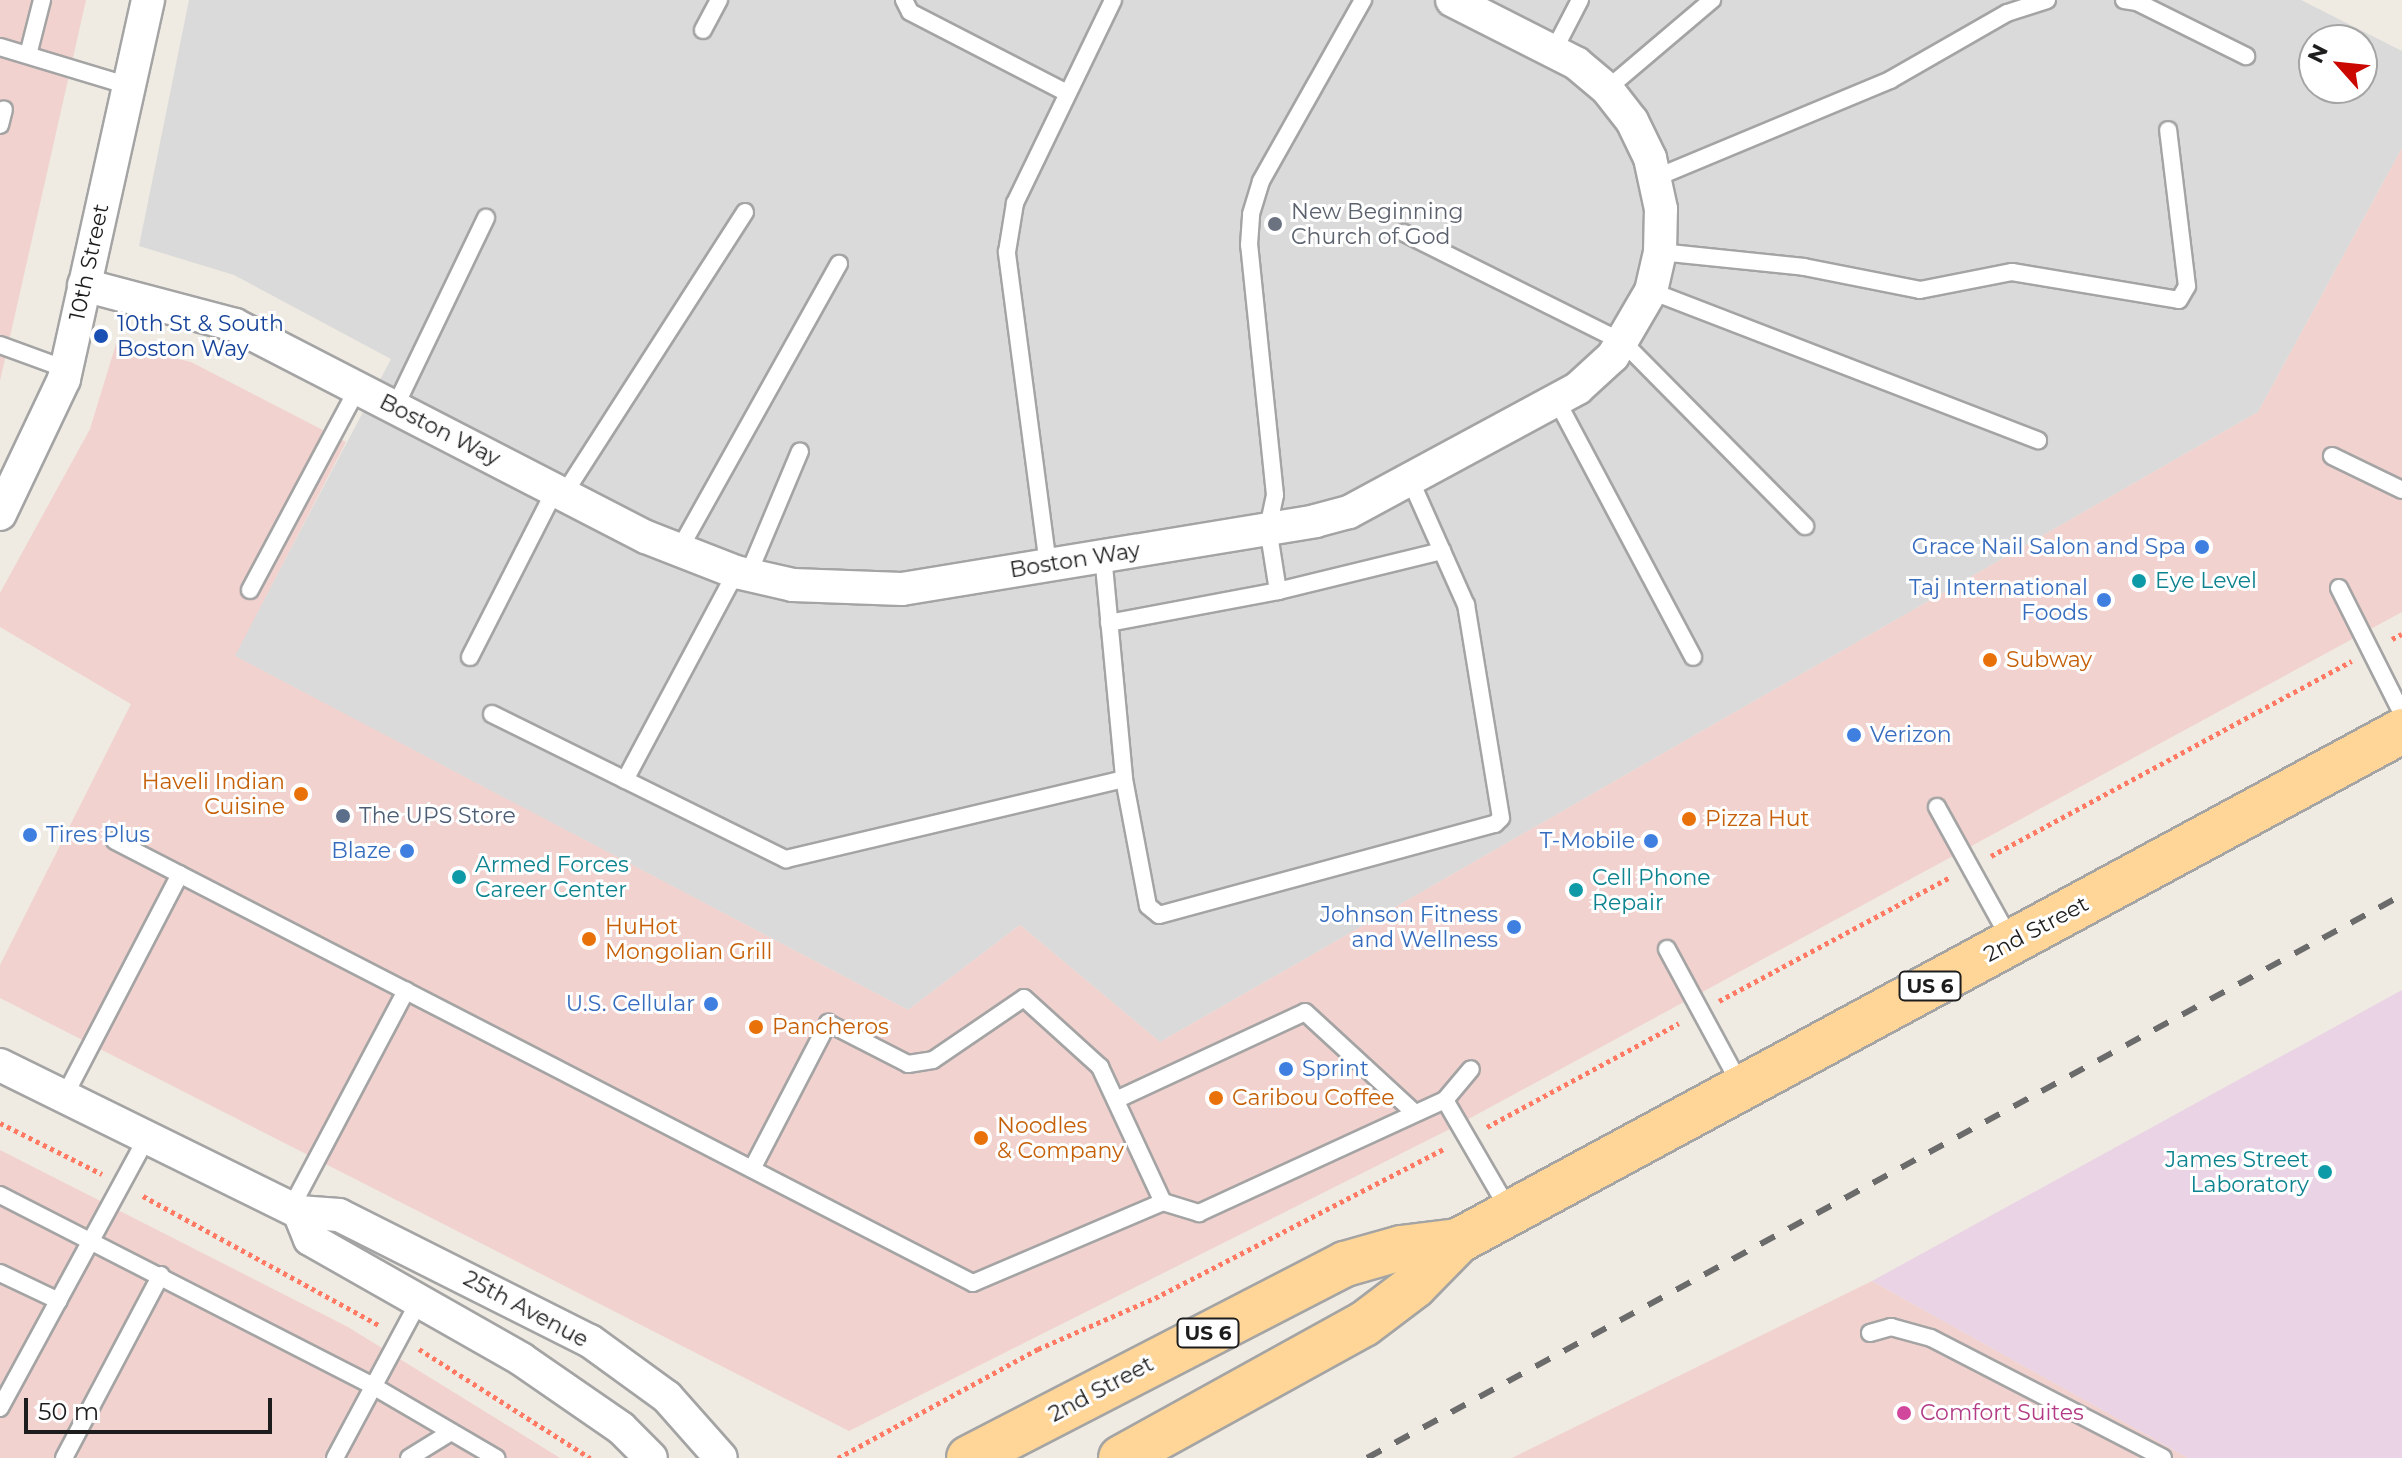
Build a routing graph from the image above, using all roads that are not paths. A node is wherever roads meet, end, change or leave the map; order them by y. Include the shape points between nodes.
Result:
1 (42, 0) edge
2 (148, 0) edge
3 (719, 0) edge
4 (904, 0) edge
5 (1113, 0) edge
6 (1363, 0) edge
7 (1452, 0) edge
8 (1580, 0) edge
9 (1712, 0) edge
10 (2047, 0) edge
11 (2124, 0) edge
12 (703, 30) dead end
13 (0, 47) edge
14 (1553, 52) junction
15 (28, 55) junction
16 (2246, 56) dead end
17 (129, 86) junction
18 (1607, 89) junction
19 (1067, 93) junction
20 (2168, 130) dead end
21 (1655, 178) junction
22 (745, 212) dead end
23 (486, 218) dead end
24 (1404, 233) dead end
25 (1660, 252) junction
26 (839, 264) dead end
27 (84, 285) junction
28 (1651, 291) junction
29 (1623, 342) junction
30 (0, 345) edge
31 (66, 369) junction
32 (358, 388) junction
33 (1556, 399) junction
34 (395, 407) junction
35 (2038, 440) dead end
36 (800, 451) dead end
37 (2332, 456) dead end
38 (1410, 479) junction
39 (2402, 490) edge
40 (560, 492) junction
41 (0, 514) edge
42 (1805, 526) dead end
43 (1268, 528) junction
44 (679, 550) junction
45 (1442, 551) junction
46 (1103, 555) junction
47 (1048, 565) junction
48 (742, 573) junction
49 (2339, 588) dead end
50 (250, 590) dead end
51 (1278, 591) junction
52 (1109, 623) junction
53 (470, 657) dead end
54 (1693, 657) dead end
55 (2402, 713) edge
56 (492, 714) dead end
57 (2402, 731) edge
58 (1124, 779) junction
59 (625, 780) junction
60 (1937, 807) dead end
61 (115, 841) dead end
62 (180, 874) junction
63 (2011, 942) junction
64 (1667, 949) dead end
65 (406, 991) junction
66 (0, 1065) edge
67 (1471, 1069) dead end
68 (1742, 1088) junction
69 (64, 1097) junction
70 (1118, 1099) junction
71 (1445, 1100) junction
72 (1415, 1113) junction
73 (147, 1137) junction
74 (752, 1169) junction
75 (0, 1195) edge
76 (1163, 1202) junction
77 (295, 1210) junction
78 (1510, 1213) junction
79 (92, 1240) junction
80 (1458, 1241) junction
81 (0, 1273) edge
82 (161, 1275) junction
83 (59, 1301) junction
84 (418, 1303) junction
85 (1870, 1333) dead end
86 (373, 1386) junction
87 (0, 1408) edge
88 (451, 1432) junction
89 (64, 1458) edge
90 (335, 1458) edge
91 (409, 1458) edge
92 (496, 1458) edge
93 (651, 1458) edge
94 (721, 1458) edge
95 (969, 1458) edge
96 (1121, 1458) edge
97 (2163, 1458) edge

1 - 15 lane
2 - 17 street, 10th Street
3 - 12 lane
4 - 19 lane via 910,12
5 - 19 lane
6 - 43 lane via 1261,181 1251,214 1249,245 1275,495
7 - 14 street, Boston Way
8 - 14 lane
9 - 18 lane
10 - 21 lane via 2007,13 1890,80
11 - 16 lane
13 - 15 lane
14 - 18 street, Boston Way
15 - 17 lane
17 - 27 street, 10th Street
18 - 21 street, Boston Way via 1632,121
19 - 47 lane via 1015,203 1007,252
20 - 25 lane via 2187,286 2179,300 2012,272 1920,290 1804,267
21 - 25 street, Boston Way
22 - 40 lane
23 - 34 lane
24 - 29 lane
25 - 28 street, Boston Way
26 - 44 lane
27 - 31 street, 10th Street
27 - 32 street, Boston Way via 235,325
28 - 29 street, Boston Way
28 - 35 lane
29 - 33 street, Boston Way via 1578,388
29 - 42 lane
30 - 31 lane
31 - 41 street, 10th Street via 44,429
32 - 34 street, Boston Way
32 - 50 lane
33 - 38 street, Boston Way
33 - 54 lane
34 - 40 street, Boston Way
36 - 48 lane
37 - 39 lane
38 - 43 street, Boston Way via 1349,512
38 - 45 lane
40 - 44 street, Boston Way
40 - 53 lane
43 - 46 street, Boston Way
43 - 51 lane
44 - 48 street, Boston Way
45 - 51 lane
45 - 58 lane via 1466,605 1503,810 1495,824 1159,915 1148,906
46 - 47 street, Boston Way
46 - 52 lane
47 - 48 street, Boston Way via 902,589 850,590
48 - 59 lane
49 - 55 lane
51 - 52 lane
52 - 58 lane
56 - 59 lane
57 - 63 main road, 2nd Street / US 6
58 - 59 lane via 786,859
60 - 63 lane
61 - 62 lane
62 - 65 lane
62 - 69 lane
63 - 68 main road, 2nd Street / US 6
64 - 68 lane
65 - 74 lane
65 - 77 lane
66 - 69 street, 25th Avenue
67 - 71 lane
68 - 78 main road, 2nd Street / US 6
69 - 73 street, 25th Avenue
70 - 72 lane via 1305,1012
70 - 74 lane via 1100,1067 1024,998 933,1060 908,1064 828,1023
70 - 76 lane
71 - 72 lane
71 - 78 lane
72 - 76 lane via 1199,1213
73 - 77 street, 25th Avenue
73 - 79 lane
74 - 76 lane via 973,1283
75 - 79 lane
77 - 84 street, 25th Avenue via 310,1239
77 - 94 street, 25th Avenue via 339,1215 590,1341 667,1397
78 - 80 main road, 2nd Street / US 6
79 - 82 lane
79 - 83 lane
80 - 95 main road, 2nd Street / US 6 via 1401,1248 1345,1264
80 - 96 main road, 2nd Street / US 6 via 1414,1286 1364,1324
81 - 83 lane
82 - 86 lane
82 - 89 lane
83 - 87 lane
84 - 86 lane
84 - 93 street, 25th Avenue via 521,1359 621,1428
85 - 97 lane via 1891,1327 1931,1338
86 - 88 lane
86 - 90 lane
88 - 91 lane
88 - 92 lane

